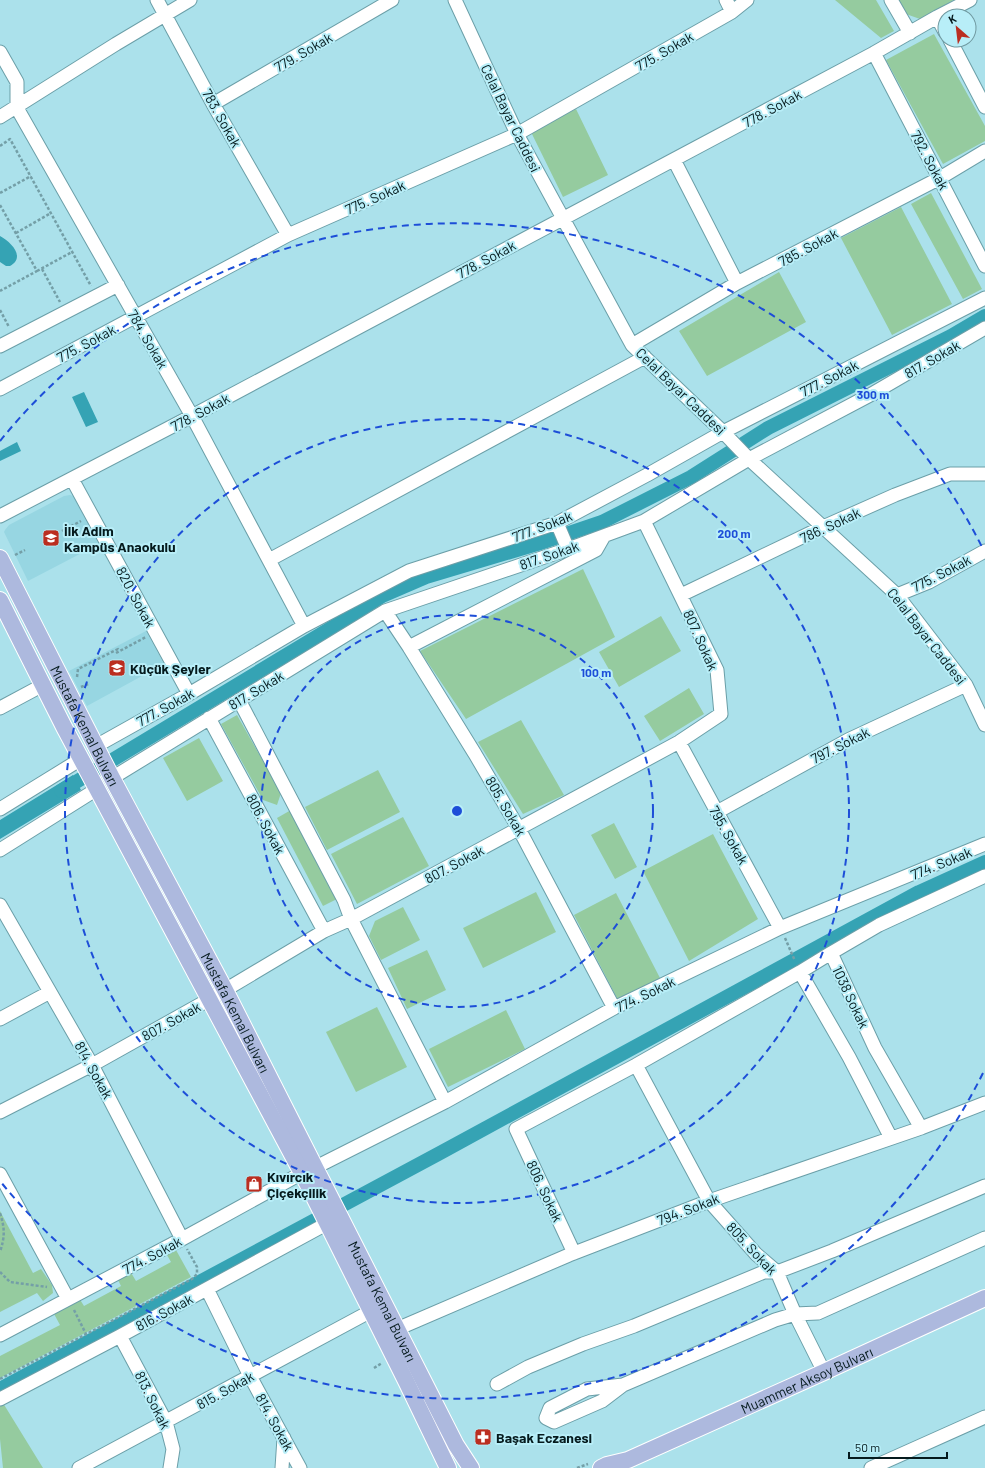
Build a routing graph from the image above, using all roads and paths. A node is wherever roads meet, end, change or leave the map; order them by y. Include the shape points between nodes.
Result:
1 (157, 0) edge
2 (190, 0) edge
3 (392, 0) edge
4 (455, 0) edge
5 (726, 0) edge
6 (747, 0) edge
7 (891, 0) edge
8 (970, 0) edge
9 (954, 8) edge
10 (732, 12) junction
11 (165, 15) junction
12 (937, 17) edge
13 (910, 33) junction
14 (954, 48) edge
15 (0, 52) edge
16 (874, 53) junction
17 (214, 104) junction
18 (985, 107) edge
19 (16, 108) junction
20 (0, 117) edge
21 (517, 134) junction
22 (0, 146) edge
23 (985, 151) edge
24 (674, 160) junction
25 (31, 176) junction
26 (940, 178) junction
27 (0, 193) edge
28 (0, 205) edge
29 (51, 213) junction
30 (563, 218) junction
31 (16, 233) junction
32 (288, 235) junction
33 (72, 252) junction
34 (985, 266) edge
35 (42, 269) junction
36 (37, 271) junction
37 (737, 283) junction
38 (118, 285) junction
39 (92, 288) dead end
40 (0, 291) edge
41 (985, 298) edge
42 (61, 305) dead end
43 (0, 310) edge
44 (136, 317) junction
45 (985, 328) edge
46 (12, 331) dead end
47 (632, 345) junction
48 (0, 346) edge
49 (645, 357) junction
50 (0, 390) edge
51 (192, 416) junction
52 (723, 432) junction
53 (749, 459) junction
54 (985, 474) edge
55 (72, 479) junction
56 (0, 516) edge
57 (85, 518) dead end
58 (644, 521) junction
59 (557, 523) junction
60 (823, 527) junction
61 (62, 531) dead end
62 (604, 536) junction
63 (568, 549) junction
64 (25, 550) dead end
65 (985, 551) edge
66 (8, 556) edge
67 (269, 560) junction
68 (681, 595) junction
69 (897, 595) junction
70 (0, 600) edge
71 (385, 611) junction
72 (304, 626) junction
73 (148, 636) dead end
74 (409, 647) junction
75 (43, 685) junction
76 (966, 685) junction
77 (80, 688) dead end
78 (189, 694) junction
79 (239, 700) junction
80 (0, 708) edge
81 (209, 718) junction
82 (985, 725) edge
83 (679, 742) junction
84 (96, 746) junction
85 (82, 759) junction
86 (112, 778) junction
87 (97, 789) junction
88 (0, 809) edge
89 (717, 812) junction
90 (519, 828) junction
91 (985, 844) edge
92 (0, 850) edge
93 (985, 876) edge
94 (0, 905) edge
95 (351, 919) junction
96 (324, 930) junction
97 (782, 931) junction
98 (831, 953) junction
99 (799, 969) junction
100 (225, 990) junction
101 (50, 992) junction
102 (210, 999) junction
103 (614, 1008) junction
104 (0, 1019) edge
105 (92, 1065) junction
106 (636, 1065) junction
107 (445, 1102) junction
108 (985, 1103) edge
109 (0, 1112) edge
110 (920, 1128) junction
111 (891, 1138) junction
112 (309, 1170) junction
113 (0, 1174) edge
114 (985, 1186) edge
115 (709, 1201) junction
116 (0, 1213) edge
117 (331, 1213) junction
118 (985, 1238) edge
119 (182, 1239) junction
120 (0, 1252) edge
121 (574, 1253) junction
122 (0, 1272) edge
123 (776, 1272) junction
124 (60, 1283) junction
125 (207, 1289) junction
126 (985, 1298) edge
127 (68, 1299) junction
128 (371, 1311) junction
129 (795, 1314) junction
130 (397, 1329) junction
131 (86, 1334) junction
132 (0, 1335) edge
133 (120, 1336) junction
134 (824, 1372) junction
135 (250, 1376) junction
136 (0, 1379) edge
137 (497, 1384) dead end
138 (623, 1385) junction
139 (0, 1399) edge
140 (985, 1417) edge
141 (166, 1422) junction
142 (284, 1438) junction
143 (626, 1465) edge
144 (79, 1468) edge
145 (170, 1468) edge
146 (282, 1468) edge
147 (300, 1468) edge
148 (448, 1468) edge
149 (471, 1468) edge
150 (601, 1468) edge
151 (871, 1468) edge

1 - 11 street, 783. Sokak
2 - 11 street
3 - 17 street, 779. Sokak
4 - 21 street, Celal Bayar Caddesi
5 - 10 street
6 - 10 street, 775. Sokak
7 - 13 street
8 - 9 street, 778. Sokak
10 - 21 street, 775. Sokak
11 - 17 street, 783. Sokak
11 - 19 street
12 - 13 street, 778. Sokak
13 - 16 street, 778. Sokak
14 - 18 street
15 - 19 street via 17,82
16 - 24 street, 778. Sokak
16 - 26 street, 792. Sokak
17 - 32 street, 783. Sokak
19 - 20 street
19 - 38 street, 784. Sokak
21 - 30 street, Celal Bayar Caddesi
21 - 32 street, 775. Sokak
22 - 25 path via 10,139
23 - 26 street, 785. Sokak
24 - 30 street, 778. Sokak
24 - 37 street
25 - 27 path
25 - 29 path
26 - 34 street, 792. Sokak
26 - 37 street, 785. Sokak
28 - 31 path
29 - 31 path
29 - 33 path
30 - 47 street, Celal Bayar Caddesi
30 - 51 street, 778. Sokak
31 - 36 path
32 - 44 street, 775. Sokak
33 - 35 path
33 - 39 path
35 - 36 path
35 - 42 path
36 - 40 path
37 - 47 street, 785. Sokak
38 - 44 street, 784. Sokak
38 - 48 street
41 - 52 street, 777. Sokak
43 - 46 path
44 - 50 street, 775. Sokak
44 - 51 street, 784. Sokak
45 - 53 street, 817. Sokak via 870,395
47 - 49 street, Celal Bayar Caddesi
49 - 52 street, Celal Bayar Caddesi
49 - 67 street
51 - 55 street, 778. Sokak
51 - 67 street, 784. Sokak
52 - 53 street, Celal Bayar Caddesi
52 - 59 street, 777. Sokak via 647,476
53 - 58 street, 817. Sokak
53 - 60 street, Celal Bayar Caddesi
54 - 60 street, 786. Sokak via 950,474
55 - 56 street, 778. Sokak
55 - 78 street, 820. Sokak
57 - 61 path
58 - 62 street, 817. Sokak
58 - 68 street, 807. Sokak
59 - 63 street
59 - 72 street, 777. Sokak via 409,571
60 - 68 street, 786. Sokak
60 - 69 street, Celal Bayar Caddesi
62 - 63 street, 817. Sokak
62 - 74 street via 596,550
63 - 71 street, 817. Sokak
64 - 66 path
65 - 69 street, 775. Sokak via 929,582
66 - 84 main road, Mustafa Kemal Bulvarı
67 - 72 street, 784. Sokak
68 - 83 street, 807. Sokak via 717,670 721,714
69 - 76 street, Celal Bayar Caddesi
70 - 75 main road, Mustafa Kemal Bulvarı
71 - 74 street, 805. Sokak
71 - 79 street, 817. Sokak
72 - 78 street, 777. Sokak
73 - 77 path via 78,669 77,682
74 - 90 street, 805. Sokak
75 - 80 street
75 - 85 main road, Mustafa Kemal Bulvarı
76 - 82 street, Celal Bayar Caddesi
76 - 89 street, 797. Sokak via 848,740
78 - 84 street, 777. Sokak
79 - 81 street, 817. Sokak
79 - 95 street via 344,900
81 - 86 street, 817. Sokak
81 - 96 street, 806. Sokak
83 - 89 street, 795. Sokak
83 - 90 street, 807. Sokak
84 - 86 main road, Mustafa Kemal Bulvarı
85 - 87 main road, Mustafa Kemal Bulvarı
85 - 88 street
86 - 100 main road, Mustafa Kemal Bulvarı
87 - 92 street
87 - 102 main road, Mustafa Kemal Bulvarı
89 - 97 street, 795. Sokak
90 - 95 street, 807. Sokak
90 - 103 street, 805. Sokak
91 - 97 street, 774. Sokak
93 - 98 street, 1038 Sokak via 879,925
94 - 101 street, 814. Sokak
95 - 96 street, 807. Sokak
95 - 107 street
96 - 100 street, 807. Sokak
97 - 99 path
97 - 103 street, 774. Sokak
98 - 99 street
98 - 110 street, 1038 Sokak via 875,1048
99 - 106 street
99 - 111 street
100 - 102 street, 807. Sokak
100 - 112 main road, Mustafa Kemal Bulvarı
101 - 104 street
101 - 105 street, 814. Sokak
102 - 105 street, 807. Sokak
102 - 112 main road, Mustafa Kemal Bulvarı
103 - 107 street, 774. Sokak
105 - 109 street, 807. Sokak
105 - 119 street, 814. Sokak
106 - 115 street, 805. Sokak
106 - 121 street, 806. Sokak via 516,1130
107 - 112 street, 774. Sokak
108 - 110 street, 794. Sokak
110 - 111 street, 794. Sokak
111 - 115 street, 794. Sokak
112 - 117 main road, Mustafa Kemal Bulvarı
112 - 119 street, 774. Sokak
113 - 124 street
114 - 123 street
115 - 121 street, 794. Sokak
115 - 123 street, 805. Sokak via 756,1254
116 - 120 path via 4,1239
117 - 125 street, 816. Sokak
117 - 128 main road, Mustafa Kemal Bulvarı
117 - 130 main road, Mustafa Kemal Bulvarı
118 - 129 street via 818,1313
119 - 127 street, 774. Sokak
119 - 131 path via 197,1267 197,1274 192,1280
121 - 130 street, 794. Sokak
122 - 124 path via 10,1282 52,1288
123 - 129 street, 805. Sokak
123 - 137 street via 764,1272 634,1326 583,1344 528,1367
124 - 127 street
125 - 133 street, 816. Sokak
125 - 135 street, 814. Sokak
126 - 134 main road, Muammer Aksoy Bulvarı
127 - 131 path
127 - 132 street, 774. Sokak
128 - 135 street, 815. Sokak
128 - 148 main road, Mustafa Kemal Bulvarı
129 - 134 street, 805. Sokak
129 - 138 street via 775,1320
130 - 149 main road, Mustafa Kemal Bulvarı via 456,1445
131 - 136 path
133 - 139 street, 816. Sokak
133 - 141 street, 813. Sokak
134 - 143 main road, Muammer Aksoy Bulvarı
135 - 141 street, 815. Sokak
135 - 142 street, 814. Sokak
138 - 138 street via 587,1389 550,1408 546,1418 554,1422 602,1401
140 - 151 street
141 - 144 street, 815. Sokak
141 - 145 street, 813. Sokak via 173,1449
142 - 146 street
142 - 147 street, 814. Sokak
143 - 150 main road, Muammer Aksoy Bulvarı via 607,1465

